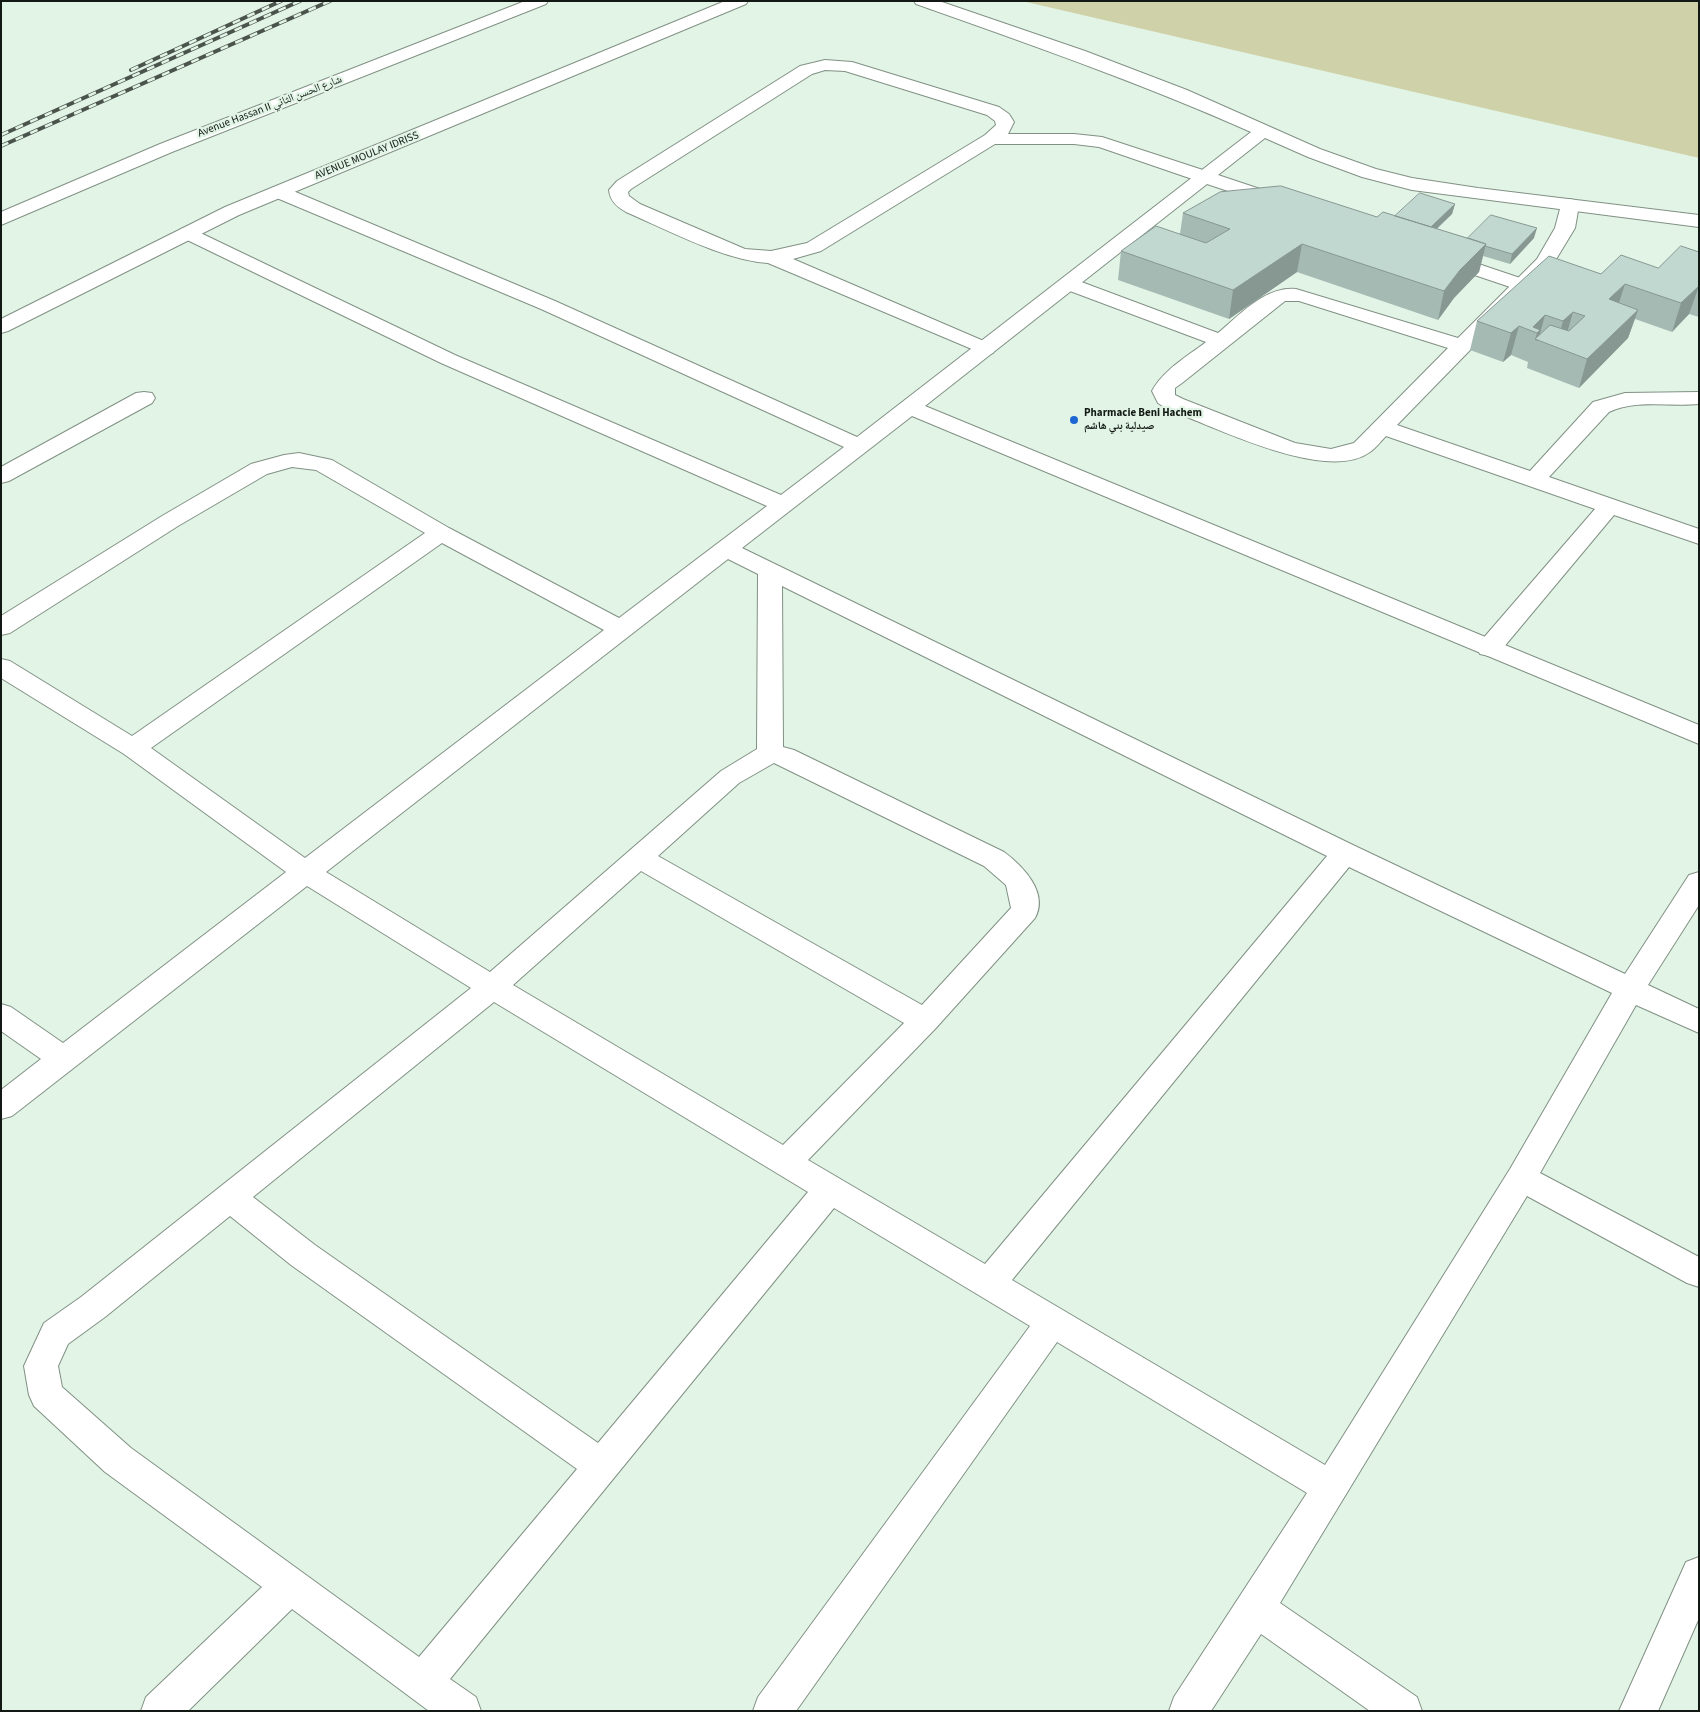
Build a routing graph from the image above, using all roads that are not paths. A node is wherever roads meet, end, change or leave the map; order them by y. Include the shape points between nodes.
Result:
1 (540, 1) edge
2 (740, 1) edge
3 (922, 1) edge
4 (1263, 131) junction
5 (991, 139) junction
6 (1205, 177) junction
7 (279, 192) junction
8 (1570, 205) junction
9 (1298, 209) edge
10 (1, 219) edge
11 (1699, 220) edge
12 (188, 233) junction
13 (1429, 253) edge
14 (771, 257) junction
15 (1069, 284) junction
16 (1522, 285) junction
17 (1, 328) edge
18 (1221, 341) junction
19 (1462, 346) junction
20 (986, 349) junction
21 (144, 398) dead end
22 (1699, 398) edge
23 (910, 407) junction
24 (1382, 427) junction
25 (860, 446) junction
26 (1, 476) edge
27 (1534, 480) junction
28 (783, 504) junction
29 (1610, 506) junction
30 (441, 533) junction
31 (1699, 537) edge
32 (726, 549) junction
33 (770, 571) junction
34 (1, 627) edge
35 (620, 629) junction
36 (1489, 648) junction
37 (3, 670) edge
38 (1699, 735) edge
39 (134, 748) junction
40 (770, 753) junction
41 (1344, 853) junction
42 (640, 858) junction
43 (305, 872) junction
44 (1699, 882) edge
45 (492, 987) junction
46 (1630, 989) junction
47 (1, 1014) edge
48 (925, 1021) junction
49 (1699, 1022) edge
50 (63, 1059) junction
51 (1, 1107) edge
52 (786, 1162) junction
53 (1520, 1178) junction
54 (830, 1188) junction
55 (230, 1197) junction
56 (1699, 1273) edge
57 (990, 1284) junction
58 (1053, 1321) junction
59 (602, 1466) junction
60 (1331, 1488) junction
61 (1699, 1575) edge
62 (290, 1586) junction
63 (1256, 1608) junction
64 (423, 1682) junction
65 (160, 1711) edge
66 (462, 1711) edge
67 (772, 1711) edge
68 (1188, 1711) edge
69 (1403, 1711) edge
70 (1638, 1711) edge

1 - 10 street, Avenue Hassan II شارع الحسن الثاني via 166,148
2 - 7 street, AVENUE MOULAY IDRISS
3 - 4 street via 1181,94
4 - 6 street
4 - 8 street via 1369,173 1412,184
5 - 6 street via 1102,142
5 - 14 street via 814,247
5 - 14 street via 1005,127 1002,116 846,66 825,65 806,70 618,190 622,202 633,208 739,253
6 - 9 street
6 - 15 street
7 - 12 street, AVENUE MOULAY IDRISS
7 - 25 street via 548,305
8 - 11 street
8 - 16 street via 1565,228 1545,262
12 - 17 street, AVENUE MOULAY IDRISS
12 - 28 street via 448,360
13 - 16 street
14 - 20 street
15 - 18 street
15 - 20 street
16 - 19 street
18 - 19 street via 1274,298 1289,294
18 - 24 street via 1166,385 1163,392 1166,398 1281,446 1315,455 1332,456 1362,448
19 - 24 street
20 - 23 street
21 - 26 street
22 - 27 street via 1631,397 1612,401 1601,407
23 - 25 street
23 - 36 street
24 - 27 street
25 - 28 street
27 - 29 street
28 - 32 street
29 - 31 street
29 - 36 street
30 - 34 street via 324,465 294,459 275,462 170,521
30 - 35 street
30 - 39 street
32 - 33 street
32 - 35 street
33 - 40 street
33 - 41 street
35 - 43 street
36 - 38 street
37 - 39 street
39 - 43 street
40 - 42 street via 730,777
40 - 48 street via 785,756 994,859 1014,873 1024,893 1025,912
41 - 46 street
41 - 57 street
42 - 45 street
42 - 48 street
43 - 45 street
43 - 50 street
44 - 46 street
45 - 52 street
45 - 55 street
46 - 49 street
46 - 53 street
47 - 50 street
48 - 52 street
50 - 51 street
52 - 54 street
53 - 56 street
53 - 60 street
54 - 57 street
54 - 59 street
55 - 59 street via 303,1255
55 - 62 street via 56,1334 41,1366 46,1395 118,1460
57 - 58 street
58 - 60 street
58 - 67 street
59 - 64 street
60 - 63 street
61 - 70 street
62 - 64 street
62 - 65 street
63 - 68 street
63 - 69 street
64 - 66 street

